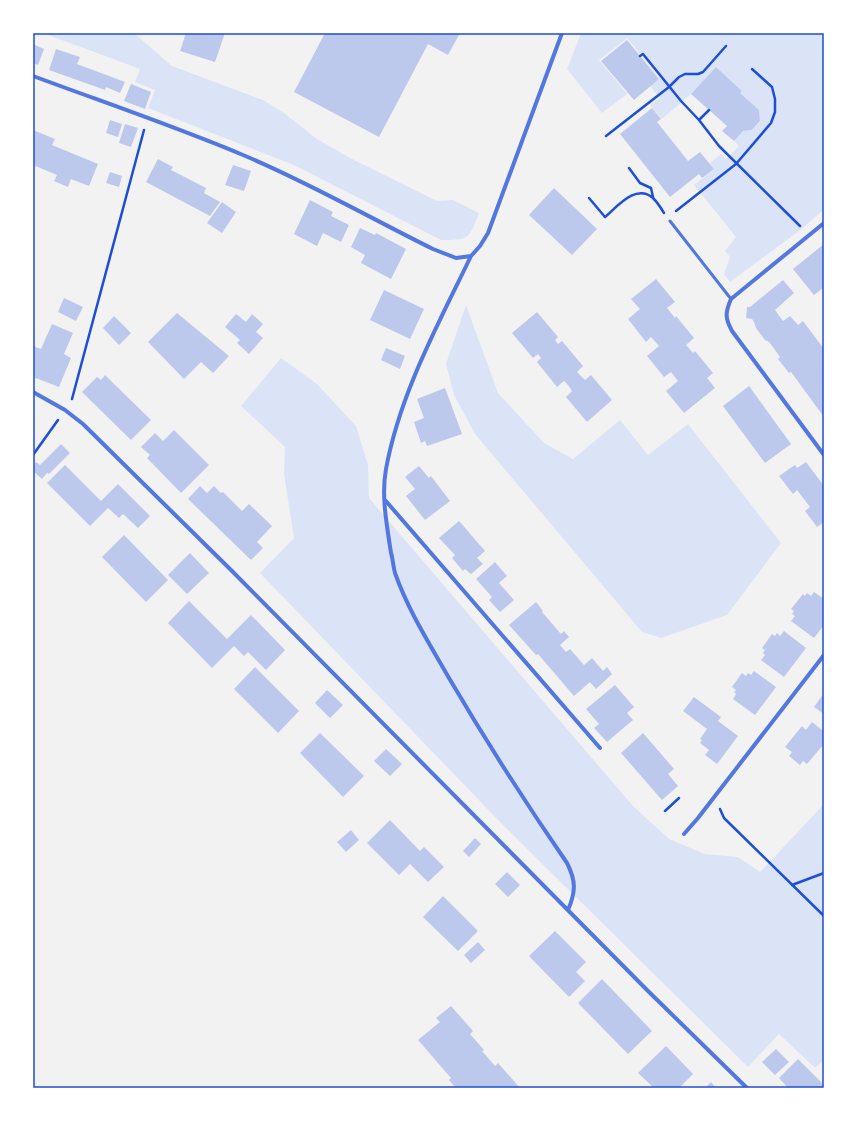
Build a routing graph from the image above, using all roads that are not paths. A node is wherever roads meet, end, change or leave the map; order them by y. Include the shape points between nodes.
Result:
1 (562, 33) edge
2 (33, 76) edge
3 (670, 221) road end
4 (824, 223) edge
5 (471, 256) junction
6 (731, 299) junction
7 (33, 392) edge
8 (824, 455) edge
9 (385, 500) junction
10 (824, 655) edge
11 (600, 748) dead end
12 (684, 834) dead end
13 (568, 910) junction
14 (747, 1088) edge

1 - 5 street via 488,233
2 - 5 street via 243,155 288,175 433,249 456,258
3 - 6 lane
4 - 6 street
5 - 9 street via 404,399 386,470
6 - 8 street via 726,308 726,320 732,331
7 - 13 street via 65,410 83,424
9 - 11 street
9 - 13 street via 395,571 412,614 478,728 567,863 573,876 574,890 574,897
10 - 12 street
13 - 14 street

